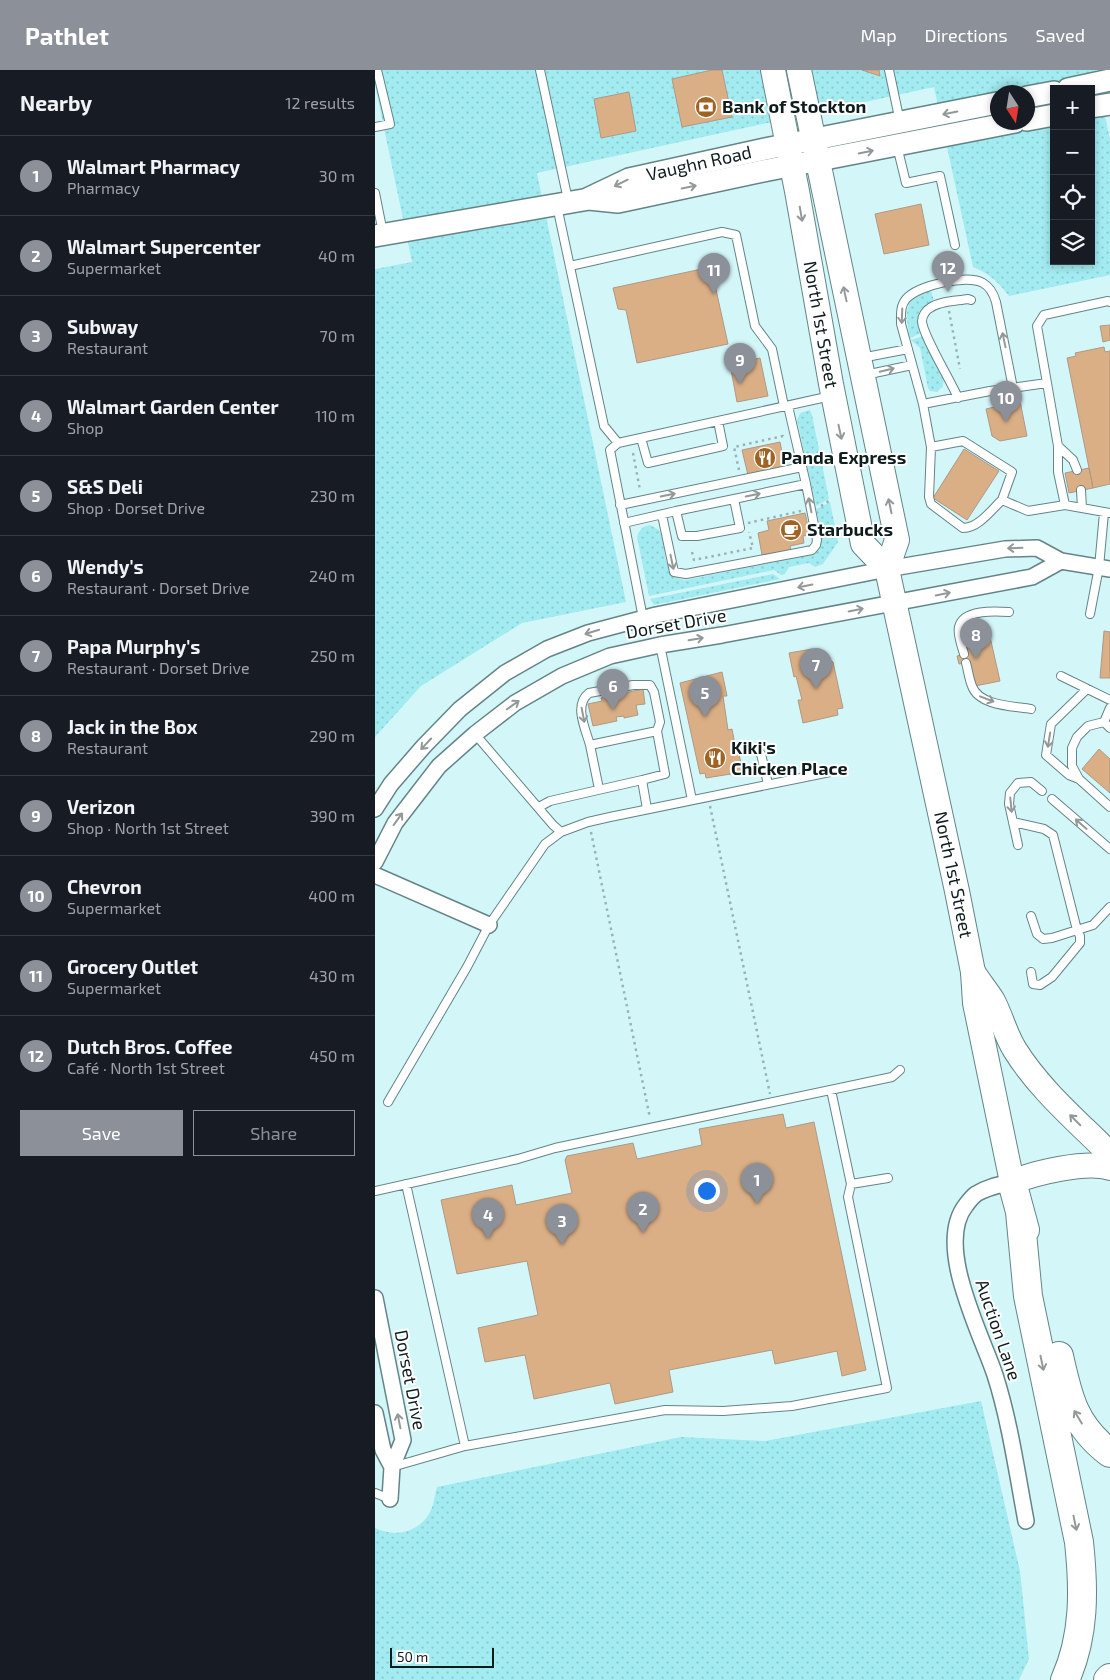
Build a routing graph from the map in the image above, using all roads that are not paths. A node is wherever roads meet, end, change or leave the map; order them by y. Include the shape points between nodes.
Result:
1 (377, 70) edge
2 (539, 70) edge
3 (773, 70) edge
4 (799, 70) edge
5 (889, 70) edge
6 (1110, 80) edge
7 (1087, 85) edge
8 (1050, 93) edge
9 (1035, 96) edge
10 (990, 104) edge
11 (1110, 104) edge
12 (1095, 106) edge
13 (1050, 116) edge
14 (1035, 119) edge
15 (900, 123) junction
16 (375, 127) edge
17 (990, 127) edge
18 (897, 146) junction
19 (816, 151) junction
20 (790, 156) junction
21 (375, 194) edge
22 (563, 203) junction
23 (379, 235) edge
24 (955, 245) dead end
25 (570, 266) junction
26 (971, 300) dead end
27 (1110, 302) edge
28 (908, 349) junction
29 (912, 365) junction
30 (861, 367) junction
31 (1047, 383) junction
32 (1013, 388) junction
33 (833, 396) junction
34 (957, 398) junction
35 (923, 404) junction
36 (786, 406) junction
37 (718, 421) junction
38 (641, 438) junction
39 (617, 443) junction
40 (1058, 446) junction
41 (931, 447) junction
42 (802, 467) junction
43 (1077, 470) dead end
44 (806, 484) junction
45 (1081, 490) dead end
46 (734, 498) junction
47 (1003, 500) junction
48 (620, 505) junction
49 (1065, 505) junction
50 (1082, 508) junction
51 (676, 511) junction
52 (1107, 513) edge
53 (662, 515) junction
54 (624, 523) junction
55 (1061, 560) junction
56 (1105, 568) edge
57 (887, 570) junction
58 (895, 603) junction
59 (1009, 612) dead end
60 (1090, 614) dead end
61 (643, 618) junction
62 (661, 645) junction
63 (964, 654) dead end
64 (966, 663) dead end
65 (1061, 676) dead end
66 (1087, 688) junction
67 (1110, 700) edge
68 (1110, 708) edge
69 (1031, 709) dead end
70 (1107, 725) edge
71 (657, 731) junction
72 (475, 734) junction
73 (590, 745) junction
74 (761, 754) dead end
75 (839, 770) dead end
76 (1079, 779) junction
77 (642, 780) junction
78 (768, 784) junction
79 (599, 789) junction
80 (1042, 791) dead end
81 (1052, 799) dead end
82 (692, 800) junction
83 (539, 807) junction
84 (1110, 807) edge
85 (375, 809) edge
86 (647, 809) junction
87 (1013, 822) junction
88 (561, 832) junction
89 (1018, 845) dead end
90 (1110, 849) edge
91 (375, 862) edge
92 (375, 875) edge
93 (1110, 907) edge
94 (1031, 916) dead end
95 (489, 925) junction
96 (1077, 930) junction
97 (973, 972) junction
98 (1031, 972) dead end
99 (900, 1070) dead end
100 (831, 1090) junction
101 (388, 1102) dead end
102 (1110, 1154) edge
103 (1110, 1168) edge
104 (888, 1178) dead end
105 (1012, 1182) junction
106 (406, 1184) junction
107 (851, 1184) junction
108 (375, 1191) edge
109 (1020, 1212) junction
110 (375, 1298) edge
111 (375, 1413) edge
112 (465, 1446) junction
113 (1110, 1453) edge
114 (392, 1467) junction
115 (375, 1493) edge
116 (390, 1499) joint
117 (1026, 1521) dead end
118 (1065, 1680) edge

1 - 16 lane via 390,124
2 - 22 lane
3 - 20 main road, North 1st Street
4 - 19 main road, North 1st Street
5 - 15 lane
6 - 7 street
8 - 9 street
10 -> 15 street
11 - 12 street
13 - 14 street
15 - 19 street
17 - 18 street
19 -> 18 street
18 - 24 lane via 906,183 940,176
19 - 20 street, Vaughn Road
30 -> 19 main road, North 1st Street
20 - 22 street, Vaughn Road via 629,179 589,199
20 -> 33 main road, North 1st Street
21 - 23 lane
22 - 23 street, Vaughn Road
22 - 25 lane
25 - 36 lane via 722,232 736,235 755,326 772,350
25 - 39 lane via 604,426
26 - 34 lane via 936,305 929,308 922,320 925,333
27 - 31 lane via 1044,315 1037,326
28 - 29 lane
28 - 30 lane
32 -> 28 lane via 996,302 985,284 977,280 966,279 927,287 907,298 903,304 901,324
30 -> 29 lane
29 - 35 lane
57 -> 30 main road, North 1st Street via 897,540
31 - 32 lane
31 - 40 lane
32 - 34 lane
33 - 36 lane
33 -> 57 main road, North 1st Street via 863,544
34 - 35 lane
35 - 41 lane
36 - 37 lane
36 - 42 lane
37 - 38 lane
37 - 38 lane via 723,446 648,463
38 - 39 lane
39 - 48 lane via 610,450
40 - 43 lane via 1073,460
40 - 49 lane via 1058,472
41 - 47 lane via 963,441 1012,472
41 - 47 lane via 931,504 963,528 975,524
42 - 44 lane
48 -> 42 lane
46 -> 44 lane
53 -> 44 lane via 674,572 686,574 812,550 817,540
45 - 50 lane
46 - 51 lane
46 - 51 lane via 741,528 682,536
47 - 49 lane via 1028,511
48 - 54 lane
49 - 50 lane
50 - 52 lane
51 - 53 lane
52 - 56 lane
53 - 54 lane
54 - 61 lane
55 - 56 street, Dorset Drive
55 -> 57 street, Dorset Drive via 1037,548 1005,549
58 -> 55 street, Dorset Drive via 1032,577
56 - 60 lane
57 - 58 main road, North 1st Street
57 -> 61 street, Dorset Drive
62 -> 58 street, Dorset Drive
58 - 97 main road, North 1st Street
59 - 63 lane via 971,614 965,618 959,628
61 -> 85 street, Dorset Drive via 588,633 505,673 460,709 424,746 391,784
72 -> 62 street, Dorset Drive via 515,703 562,676 610,656
62 - 82 lane
64 -> 69 lane via 972,688 979,696 988,701
65 - 66 lane
66 - 67 lane
66 -> 76 lane via 1051,724 1046,755 1069,775
68 - 70 lane
70 - 76 lane via 1088,726 1077,737 1072,748 1072,766
71 - 73 lane
71 -> 73 lane via 660,722 651,685 589,693 583,697 581,711
71 - 77 lane via 665,774
72 - 83 lane
91 -> 72 street, Dorset Drive via 395,823 439,766
73 - 79 lane
74 - 78 lane
75 - 78 lane
76 - 84 lane
77 - 79 lane
77 - 86 lane
78 - 82 lane
79 - 83 lane via 550,801
80 -> 87 lane via 1031,782 1018,783 1010,793
90 -> 81 lane
82 - 86 lane
83 - 88 lane
86 - 88 lane via 588,822
87 - 89 lane
87 - 96 lane via 1044,829 1053,835
88 - 95 lane via 545,844
92 - 95 street
93 - 96 lane via 1093,925
94 - 96 lane via 1037,934 1043,939
95 - 101 lane
96 - 98 lane via 1080,943 1052,978 1040,985 1033,984
102 -> 97 main road via 1031,1072 1014,1049 993,1001
97 - 105 main road, North 1st Street via 975,1003
99 - 100 lane via 893,1077
100 - 106 lane via 555,1148 517,1160
100 - 107 lane
103 - 105 main road via 1090,1165 1066,1168
104 - 107 lane
105 - 109 highway
105 - 117 street, Auction Lane via 974,1195 961,1212 954,1236 967,1301 1004,1408
106 - 108 lane
106 - 112 lane
107 - 112 lane via 847,1196 887,1388 792,1406 723,1411 665,1410
113 -> 109 highway via 1091,1437 1075,1414 1039,1271
109 -> 118 highway via 1028,1296 1079,1542 1083,1580 1077,1643
114 -> 110 street, Dorset Drive via 403,1440
111 - 114 street, Dorset Drive via 383,1450
112 - 114 lane
114 - 116 street, Dorset Drive
115 - 116 lane

